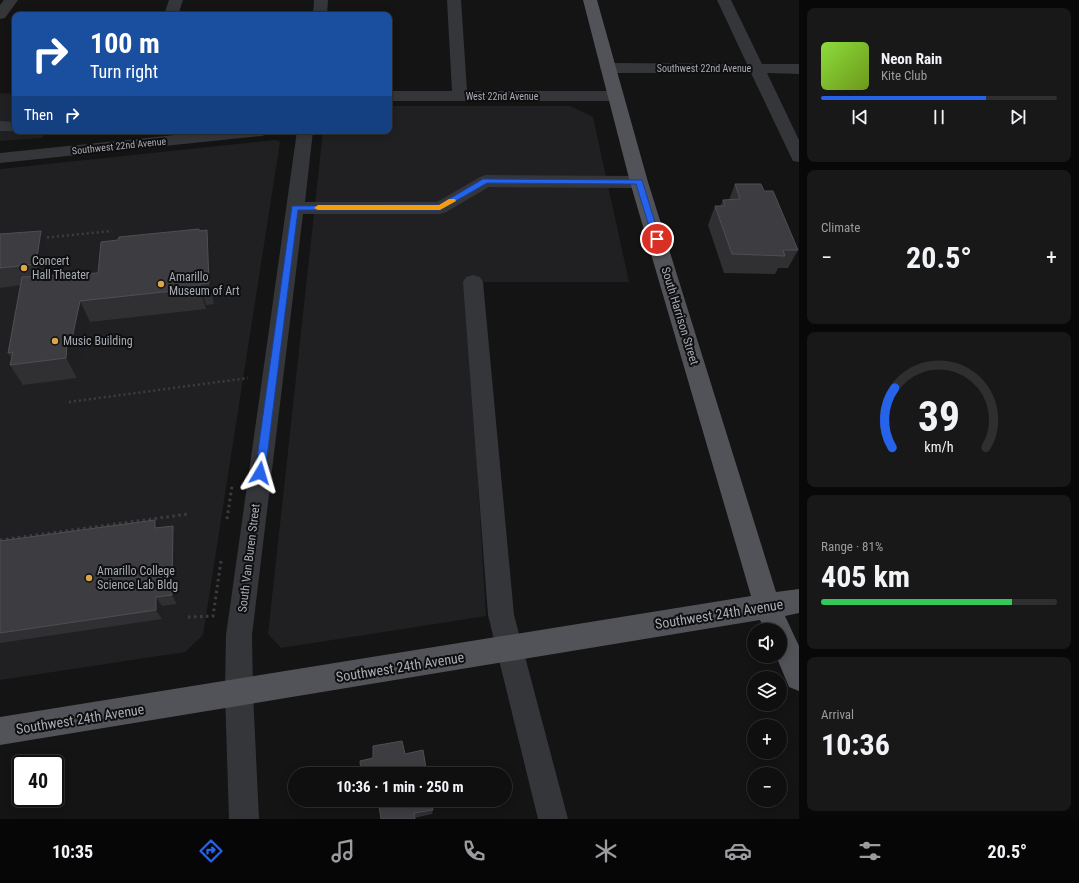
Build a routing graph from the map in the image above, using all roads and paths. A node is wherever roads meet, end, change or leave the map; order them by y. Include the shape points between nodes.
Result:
1 (11, 0) edge
2 (176, 0) edge
3 (321, 0) edge
4 (454, 0) edge
5 (590, 0) edge
6 (724, 0) edge
7 (172, 12) edge
8 (320, 12) edge
9 (0, 15) edge
10 (608, 68) junction
11 (757, 69) junction
12 (799, 69) edge
13 (392, 96) edge
14 (460, 96) junction
15 (615, 96) junction
16 (0, 126) edge
17 (12, 127) edge
18 (233, 134) edge
19 (305, 134) edge
20 (799, 157) edge
21 (0, 158) edge
22 (639, 182) junction
23 (295, 208) junction
24 (112, 231) dead end
25 (38, 238) edge
26 (473, 282) dead end
27 (248, 378) dead end
28 (70, 402) dead end
29 (232, 483) dead end
30 (188, 514) dead end
31 (227, 524) dead end
32 (0, 540) edge
33 (222, 557) dead end
34 (799, 600) edge
35 (767, 606) junction
36 (188, 617) dead end
37 (775, 623) edge
38 (510, 648) junction
39 (787, 650) edge
40 (799, 677) edge
41 (239, 694) junction
42 (0, 731) edge
43 (244, 819) edge
44 (553, 819) edge

1 - 9 street
2 - 7 street
3 - 8 street
4 - 14 street
5 - 10 main road, South Harrison Street
6 - 11 street
10 - 11 street, Southwest 22nd Avenue
10 - 15 main road, South Harrison Street
11 - 12 street, Southwest 22nd Avenue
11 - 20 street
13 - 14 street, West 22nd Avenue
14 - 15 street, West 22nd Avenue
15 - 22 main road, South Harrison Street
16 - 17 street
18 - 21 street, Southwest 22nd Avenue
19 - 23 street, South Van Buren Street
22 - 23 street via 486,181 440,208
22 - 35 main road, South Harrison Street
23 - 41 street, South Van Buren Street via 239,635
24 - 25 path
26 - 38 street via 502,615
27 - 28 path
29 - 31 path
30 - 32 path
33 - 36 path via 214,616
34 - 35 main road, Southwest 24th Avenue
35 - 37 main road, South Harrison Street
35 - 38 main road, Southwest 24th Avenue
38 - 41 main road, Southwest 24th Avenue
38 - 44 street
39 - 40 main road
41 - 42 main road, Southwest 24th Avenue
41 - 43 street, South Van Buren Street

